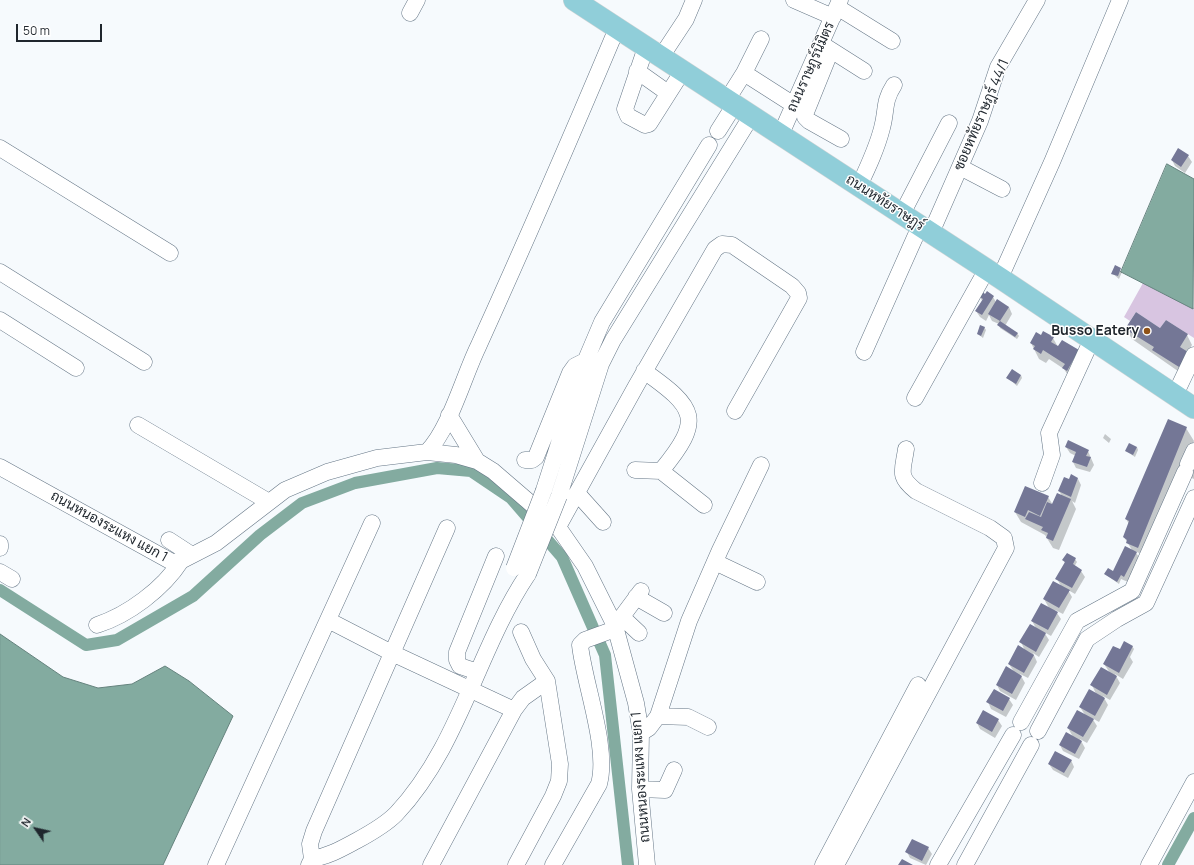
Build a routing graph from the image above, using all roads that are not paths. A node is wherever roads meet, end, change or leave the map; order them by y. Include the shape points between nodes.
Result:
1 (574, 0) edge
2 (694, 0) edge
3 (794, 0) edge
4 (1037, 0) edge
5 (1120, 0) edge
6 (837, 8) edge
7 (617, 28) junction
8 (760, 39) dead end
9 (892, 41) dead end
10 (826, 47) junction
11 (653, 52) junction
12 (637, 71) junction
13 (864, 71) dead end
14 (682, 72) junction
15 (744, 73) junction
16 (894, 85) dead end
17 (668, 93) junction
18 (738, 106) junction
19 (794, 106) junction
20 (949, 123) dead end
21 (718, 132) dead end
22 (781, 134) junction
23 (841, 139) dead end
24 (0, 148) edge
25 (960, 167) junction
26 (719, 169) junction
27 (859, 186) junction
28 (1002, 189) dead end
29 (902, 214) junction
30 (926, 230) junction
31 (170, 253) dead end
32 (0, 272) edge
33 (994, 274) junction
34 (0, 320) edge
35 (1092, 339) junction
36 (864, 352) dead end
37 (1194, 355) edge
38 (144, 362) dead end
39 (585, 362) junction
40 (601, 364) junction
41 (76, 368) dead end
42 (644, 371) junction
43 (1176, 395) junction
44 (915, 398) dead end
45 (1194, 408) edge
46 (735, 411) dead end
47 (449, 415) junction
48 (138, 425) dead end
49 (906, 449) dead end
50 (427, 452) junction
51 (525, 460) dead end
52 (477, 461) junction
53 (1189, 462) edge
54 (761, 464) dead end
55 (0, 467) edge
56 (635, 470) dead end
57 (661, 471) junction
58 (1042, 483) dead end
59 (577, 493) junction
60 (1175, 494) junction
61 (1193, 500) edge
62 (269, 502) junction
63 (704, 505) dead end
64 (372, 522) dead end
65 (603, 522) dead end
66 (558, 527) junction
67 (447, 528) dead end
68 (169, 540) dead end
69 (0, 544) edge
70 (0, 548) edge
71 (496, 556) dead end
72 (187, 558) junction
73 (715, 562) junction
74 (521, 571) junction
75 (757, 582) dead end
76 (1108, 604) junction
77 (664, 613) dead end
78 (1117, 619) junction
79 (328, 620) junction
80 (97, 625) dead end
81 (613, 626) junction
82 (521, 632) dead end
83 (639, 633) dead end
84 (392, 653) junction
85 (478, 672) junction
86 (547, 681) junction
87 (918, 685) dead end
88 (471, 690) junction
89 (514, 710) junction
90 (658, 716) junction
91 (708, 727) dead end
92 (1017, 728) junction
93 (1038, 731) junction
94 (640, 734) junction
95 (1031, 746) junction
96 (674, 770) dead end
97 (1194, 782) edge
98 (640, 789) junction
99 (310, 862) edge
100 (216, 865) edge
101 (431, 865) edge
102 (516, 865) edge
103 (553, 865) edge
104 (647, 865) edge
105 (824, 865) edge
106 (836, 865) edge
107 (938, 865) edge
108 (965, 865) edge
109 (1149, 865) edge

1 - 7 main road, ถนนหทัยราษฎร์
2 - 11 street via 686,19
3 - 6 street
4 - 25 street, ซอยหทัยราษฎร์ 44/1 via 998,67 980,121
5 - 33 street via 1052,162
6 - 9 street
6 - 10 street, ถนนราษฎร์นิมิตร
7 - 11 main road, ถนนหทัยราษฎร์
7 - 47 street via 556,174
8 - 15 street
10 - 13 street
10 - 19 street, ถนนราษฎร์นิมิตร
10 - 23 street via 805,117
11 - 12 street
11 - 14 main road, ถนนหทัยราษฎร์
12 - 17 street
12 - 17 street via 625,109 628,116 645,125 648,124
14 - 17 street
14 - 18 main road, ถนนหทัยราษฎร์
15 - 18 street
15 - 19 street
16 - 27 street via 884,104 885,113 876,148
18 - 21 street
18 - 22 main road, ถนนหทัยราษฎร์
18 - 26 street
19 - 22 street, ถนนราษฎร์นิมิตร
20 - 29 street
22 - 27 main road, ถนนหทัยราษฎร์
24 - 31 street
25 - 28 street
25 - 30 street, ซอยหทัยราษฎร์ 44/1
26 - 39 street via 705,152 602,322
26 - 40 street via 613,340
27 - 29 main road, ถนนหทัยราษฎร์
29 - 30 main road, ถนนหทัยราษฎร์
30 - 33 main road, ถนนหทัยราษฎร์
30 - 36 street, ซอยหทัยราษฎร์ 44/1
32 - 38 street
33 - 35 main road, ถนนหทัยราษฎร์
33 - 44 street
34 - 41 street
35 - 43 main road, ถนนหทัยราษฎร์
35 - 58 street via 1049,433 1052,456
37 - 43 street
39 - 40 street
39 - 51 street via 575,366 570,373 540,450 532,460
39 - 74 street, bridge
40 - 74 street, bridge via 559,496
42 - 46 street via 715,249 722,244 732,245 792,286 799,298
42 - 57 street via 679,398 686,407 689,417 687,432 679,449
42 - 59 street
43 - 45 main road, ถนนหทัยราษฎร์
47 - 50 street via 442,433
47 - 52 street
48 - 62 street
49 - 106 street via 902,477 906,483 916,491 990,528 1004,538 1006,548
50 - 52 street, ถนนหนองระแหง แยก 1 via 456,455
50 - 62 street, ถนนหนองระแหง แยก 1 via 377,458 327,472 285,490
52 - 66 street, ถนนหนองระแหง แยก 1 via 506,480
53 - 60 street
54 - 73 street
55 - 72 street, ถนนหนองระแหง แยก 1 via 165,559 172,562
56 - 57 street
57 - 63 street
59 - 65 street
59 - 66 street
60 - 61 street
60 - 76 street via 1132,591
61 - 78 street via 1146,603
62 - 72 street, ถนนหนองระแหง แยก 1 via 216,543
64 - 79 street
66 - 81 street, ถนนหนองระแหง แยก 1 via 585,566
67 - 84 street
68 - 72 street
69 - 70 street
71 - 85 street via 457,652 460,666
72 - 80 street via 162,585 113,620
73 - 75 street
73 - 90 street via 689,621
74 - 85 street via 511,600 483,656
76 - 78 street
76 - 92 street via 1077,620
77 - 81 street via 639,594
78 - 93 street via 1087,639
79 - 84 street
79 - 100 street
81 - 83 street
81 - 94 street, ถนนหนองระแหง แยก 1 via 636,703
81 - 103 street via 581,643 594,712 600,779
82 - 86 street via 533,659
84 - 88 street
84 - 99 street via 314,831 310,844
85 - 88 street
86 - 89 street via 524,698
86 - 102 street via 560,764 559,782 554,796
87 - 105 street
88 - 89 street
88 - 99 street via 424,779 395,815 370,833 328,856
89 - 101 street
90 - 91 street via 688,717
90 - 94 street via 649,728
92 - 93 street via 1032,722
92 - 95 street via 1019,745
92 - 107 street
93 - 95 street via 1036,741
94 - 98 street, ถนนหนองระแหง แยก 1
95 - 108 street
96 - 98 street via 665,790
97 - 109 street
98 - 104 street, ถนนหนองระแหง แยก 1

